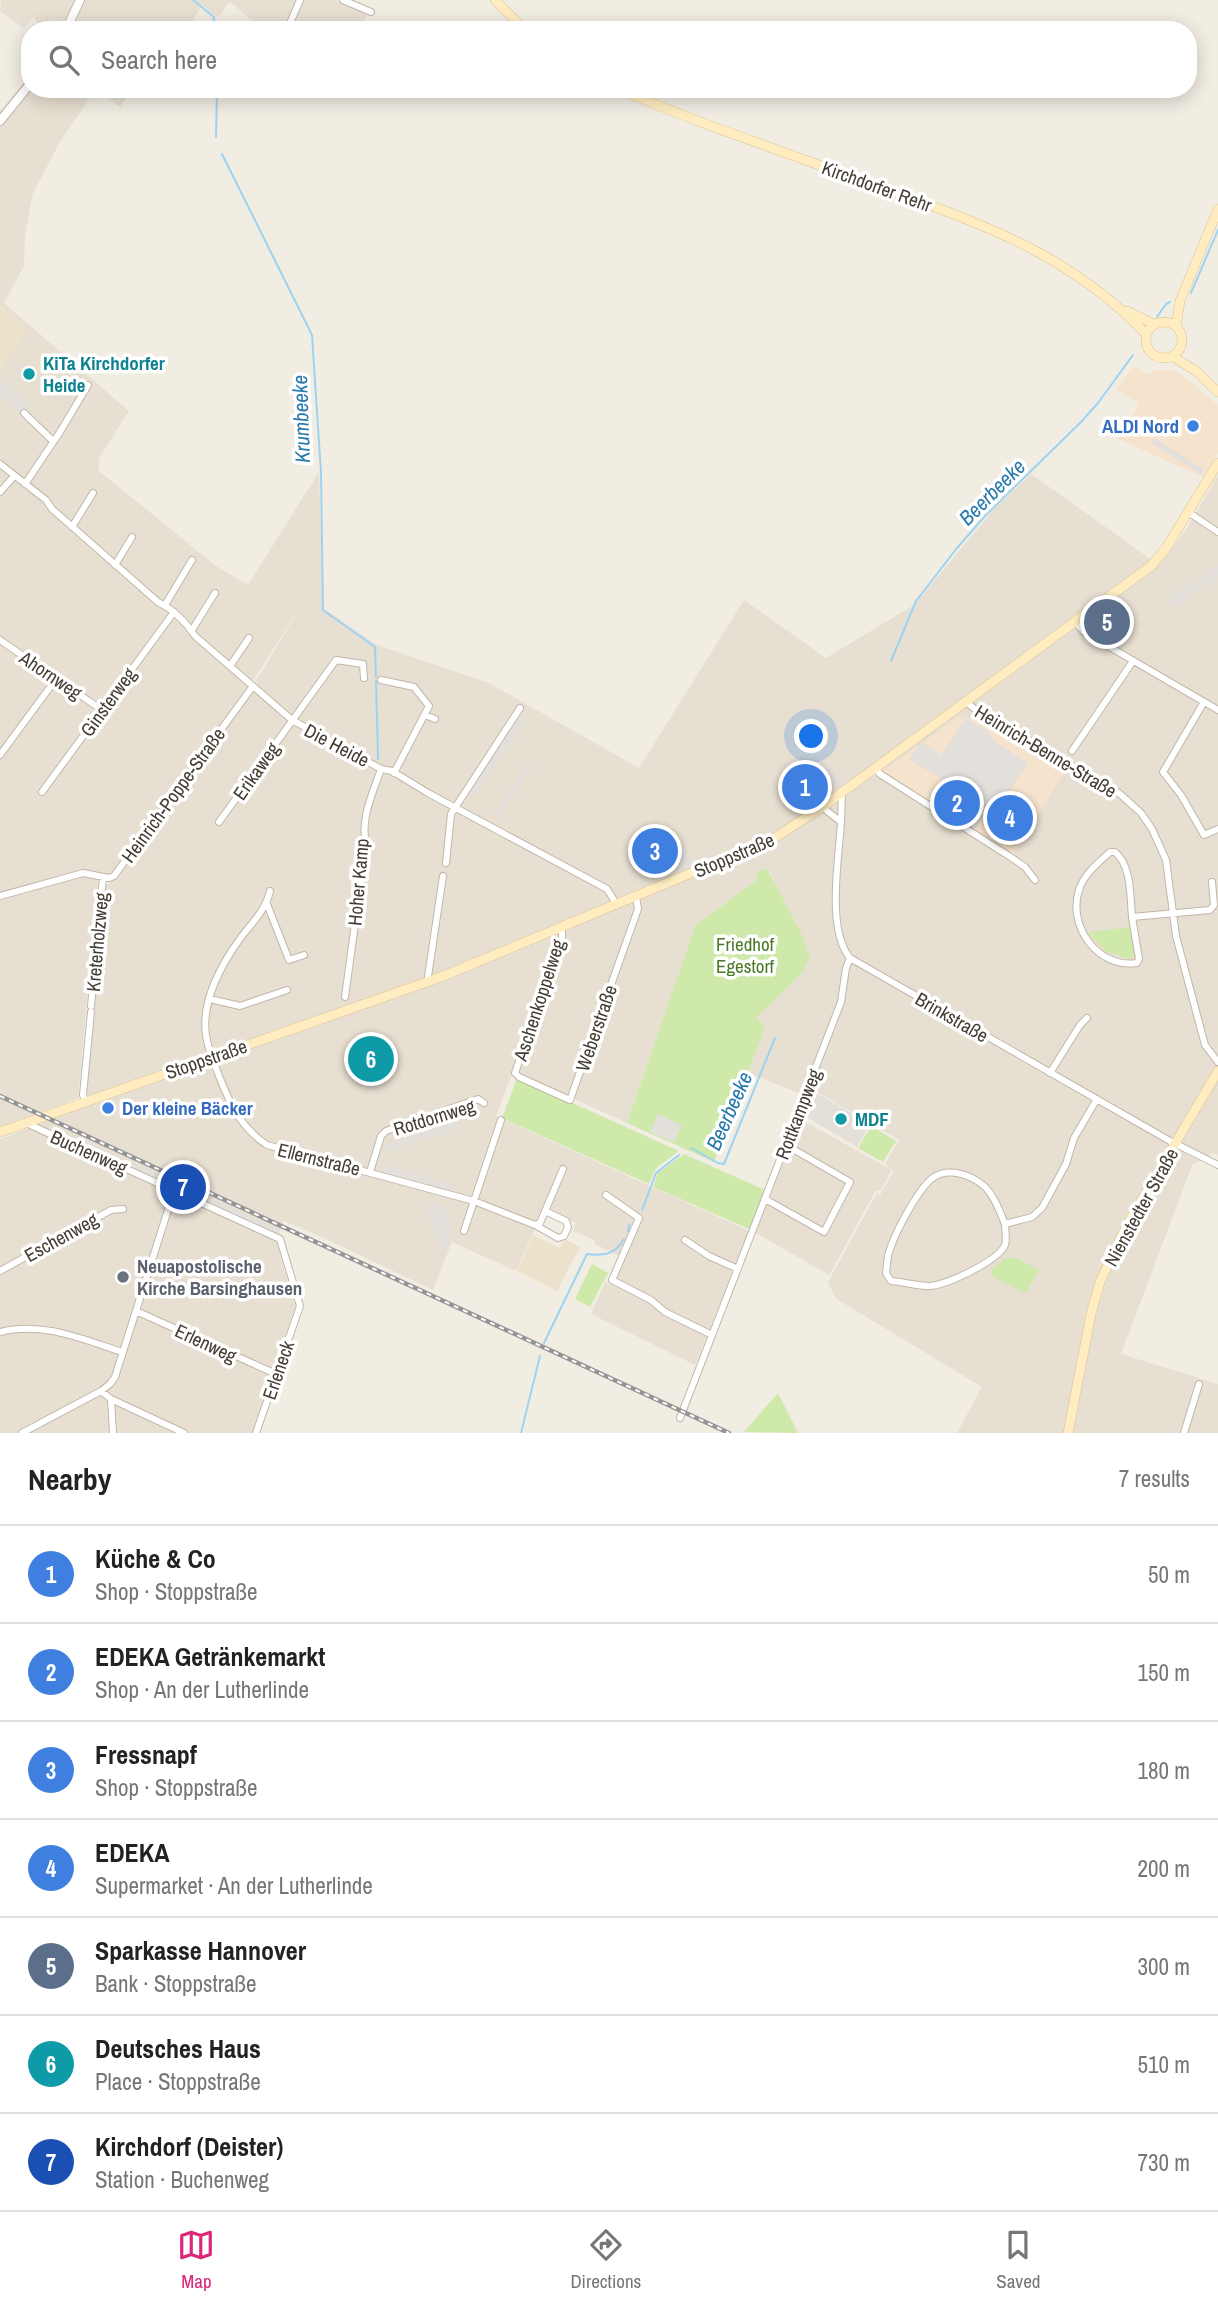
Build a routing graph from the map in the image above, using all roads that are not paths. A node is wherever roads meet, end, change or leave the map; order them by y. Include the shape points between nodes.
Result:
1 (80, 0) edge
2 (300, 0) edge
3 (343, 0) edge
4 (495, 0) edge
5 (371, 12) dead end
6 (70, 21) edge
7 (291, 21) edge
8 (516, 21) edge
9 (21, 95) edge
10 (643, 98) edge
11 (0, 121) edge
12 (1218, 209) edge
13 (1180, 301) junction
14 (1122, 309) junction
15 (1165, 321) junction
16 (1154, 324) junction
17 (1177, 327) junction
18 (1146, 334) junction
19 (1180, 347) junction
20 (1172, 356) junction
21 (1196, 371) junction
22 (88, 385) dead end
23 (1218, 392) edge
24 (24, 413) dead end
25 (53, 441) junction
26 (1218, 463) edge
27 (0, 464) edge
28 (14, 476) junction
29 (25, 484) junction
30 (0, 492) edge
31 (93, 494) dead end
32 (1188, 512) junction
33 (72, 527) junction
34 (1218, 532) edge
35 (132, 537) dead end
36 (192, 560) dead end
37 (115, 565) junction
38 (215, 593) dead end
39 (165, 605) junction
40 (174, 612) junction
41 (1074, 622) junction
42 (192, 630) junction
43 (249, 638) dead end
44 (0, 640) edge
45 (1133, 661) junction
46 (230, 666) junction
47 (364, 678) dead end
48 (56, 679) junction
49 (381, 680) dead end
50 (253, 686) junction
51 (967, 702) junction
52 (1203, 702) junction
53 (520, 708) dead end
54 (1217, 708) edge
55 (102, 710) junction
56 (425, 715) junction
57 (435, 719) dead end
58 (292, 720) junction
59 (1072, 751) dead end
60 (0, 755) edge
61 (875, 768) junction
62 (382, 769) junction
63 (394, 773) junction
64 (42, 792) dead end
65 (842, 792) junction
66 (455, 807) junction
67 (822, 807) junction
68 (219, 822) dead end
69 (841, 822) junction
70 (1218, 829) edge
71 (446, 863) dead end
72 (443, 876) dead end
73 (103, 877) junction
74 (1035, 880) dead end
75 (1212, 882) dead end
76 (270, 891) dead end
77 (0, 896) edge
78 (636, 897) junction
79 (267, 904) junction
80 (617, 905) junction
81 (1173, 912) junction
82 (1132, 917) junction
83 (562, 928) junction
84 (304, 955) dead end
85 (850, 958) junction
86 (427, 982) junction
87 (287, 990) dead end
88 (345, 997) dead end
89 (210, 999) junction
90 (1087, 1018) dead end
91 (211, 1057) junction
92 (1218, 1062) edge
93 (1218, 1072) edge
94 (515, 1073) joint
95 (1051, 1073) junction
96 (1097, 1099) junction
97 (85, 1102) junction
98 (484, 1103) dead end
99 (501, 1120) dead end
100 (26, 1123) junction
101 (0, 1132) edge
102 (1175, 1144) junction
103 (786, 1145) junction
104 (1218, 1165) edge
105 (563, 1169) dead end
106 (370, 1172) junction
107 (174, 1191) junction
108 (606, 1195) dead end
109 (765, 1199) junction
110 (474, 1201) junction
111 (124, 1209) dead end
112 (545, 1211) junction
113 (1005, 1224) junction
114 (535, 1226) junction
115 (464, 1231) dead end
116 (685, 1240) dead end
117 (738, 1269) junction
118 (0, 1271) edge
119 (300, 1306) joint
120 (136, 1311) junction
121 (0, 1332) edge
122 (712, 1335) junction
123 (122, 1352) junction
124 (276, 1374) junction
125 (1199, 1384) dead end
126 (101, 1391) junction
127 (111, 1399) junction
128 (680, 1418) dead end
129 (32, 1431) edge
130 (22, 1433) edge
131 (113, 1433) edge
132 (184, 1433) edge
133 (256, 1433) edge
134 (1068, 1433) edge
135 (1184, 1433) edge

1 - 6 street
2 - 7 street
3 - 5 street
4 - 8 main road
9 - 11 street
10 - 14 main road, Kirchdorfer Rehr via 1006,235 1062,265
12 - 13 main road
13 - 15 main road
13 - 17 main road
14 - 16 main road, Kirchdorfer Rehr
14 - 18 main road, Kirchdorfer Rehr
15 - 16 main road
15 - 17 main road
16 - 18 main road
17 - 19 main road
18 - 20 main road via 1152,354
19 - 20 main road
19 - 21 main road
20 - 21 main road
21 - 23 main road
22 - 25 street
24 - 25 street
25 - 29 street
26 - 32 main road, Stoppstraße
27 - 28 street, Die Heide
28 - 29 street, Die Heide
28 - 30 street
29 - 33 street, Die Heide
31 - 33 street
32 - 34 street
32 - 41 main road, Stoppstraße via 1151,566
33 - 37 street, Die Heide
35 - 37 street
36 - 39 street
37 - 39 street, Die Heide
38 - 42 street
39 - 40 street, Die Heide
40 - 42 street, Die Heide
40 - 55 street, Ginsterweg
41 - 45 street
41 - 51 main road, Stoppstraße
42 - 46 street, Die Heide
43 - 46 street
44 - 48 street, Ahornweg
45 - 52 street
45 - 59 street
46 - 50 street, Die Heide
47 - 58 street, Erikaweg via 363,664 336,660
48 - 55 street, Ahornweg
48 - 60 street
49 - 56 street via 414,687 429,706
50 - 58 street, Die Heide
50 - 73 street, Heinrich-Poppe-Straße via 114,876
51 - 61 main road, Stoppstraße
51 - 81 street, Heinrich-Benne-Straße via 989,720 1131,803 1160,844
52 - 54 street
52 - 70 street via 1163,772 1204,835
53 - 66 street
55 - 64 street, Ginsterweg
56 - 57 street
56 - 63 street
58 - 62 street, Die Heide
58 - 68 street, Erikaweg
61 - 65 main road, Stoppstraße
61 - 74 street via 1017,862
62 - 63 street, Die Heide
62 - 88 street, Hoher Kamp via 365,818 366,844
63 - 66 street, Die Heide
65 - 67 main road, Stoppstraße
65 - 69 street
66 - 71 street
66 - 80 street, Die Heide via 607,889
67 - 69 street
67 - 78 main road, Stoppstraße via 773,839
69 - 85 street via 836,926 842,949
72 - 86 street
73 - 77 street, Heinrich-Poppe-Straße via 83,873
73 - 97 street, Kreterholzweg
75 - 81 street via 1214,905 1210,910
76 - 79 street
78 - 80 main road, Stoppstraße
78 - 94 street, Weberstraße via 638,909 570,1100
79 - 84 street via 289,960
79 - 89 street, Ellernstraße via 228,957
80 - 83 main road, Stoppstraße
81 - 82 street
81 - 92 street, Heinrich-Benne-Straße via 1205,1045
82 - 82 street via 1139,959 1127,964 1101,955 1078,920 1082,884 1110,852 1119,855 1125,868
83 - 86 main road, Stoppstraße
83 - 94 street, Aschenkoppelweg
85 - 95 street, Brinkstraße
85 - 103 street, Rottkampweg via 841,1002
86 - 91 main road, Stoppstraße
87 - 89 street via 240,1006
89 - 91 street, Ellernstraße via 205,1032
90 - 95 street
91 - 97 main road, Stoppstraße
91 - 106 street, Ellernstraße via 235,1112 255,1137 267,1145
93 - 102 main road, Nienstedter Straße
95 - 96 street, Brinkstraße
96 - 102 street, Brinkstraße
96 - 113 street via 1042,1208 1032,1217
97 - 100 main road, Stoppstraße
98 - 106 street, Rotdornweg via 478,1099 386,1131
99 - 110 street
100 - 101 main road, Stoppstraße
100 - 107 street, Buchenweg
102 - 104 street, Brinkstraße
102 - 134 main road, Nienstedter Straße via 1100,1282
103 - 109 street, Rottkampweg
103 - 109 street via 850,1182 824,1232
105 - 112 street
106 - 110 street, Ellernstraße
107 - 119 street, Buchenweg via 280,1239
107 - 120 street
108 - 122 street via 639,1218 612,1280
109 - 117 street, Rottkampweg
110 - 114 street, Ellernstraße
110 - 115 street
111 - 118 street, Eschenweg via 111,1210
112 - 114 street
112 - 114 street, Ellernstraße via 566,1221 564,1236 558,1238
113 - 113 street via 1006,1244 1000,1252 943,1284 891,1281 886,1273 889,1252 903,1222 923,1189 946,1172 959,1173 986,1187
116 - 117 street
117 - 122 street, Rottkampweg
119 - 124 street, Erleneck
120 - 123 street
120 - 124 street, Erlenweg
121 - 123 street via 45,1329
122 - 128 street, Rottkampweg
123 - 126 street via 115,1377
124 - 133 street, Erleneck
125 - 135 street
126 - 127 street
126 - 129 street
127 - 131 street
127 - 132 street
129 - 130 street

